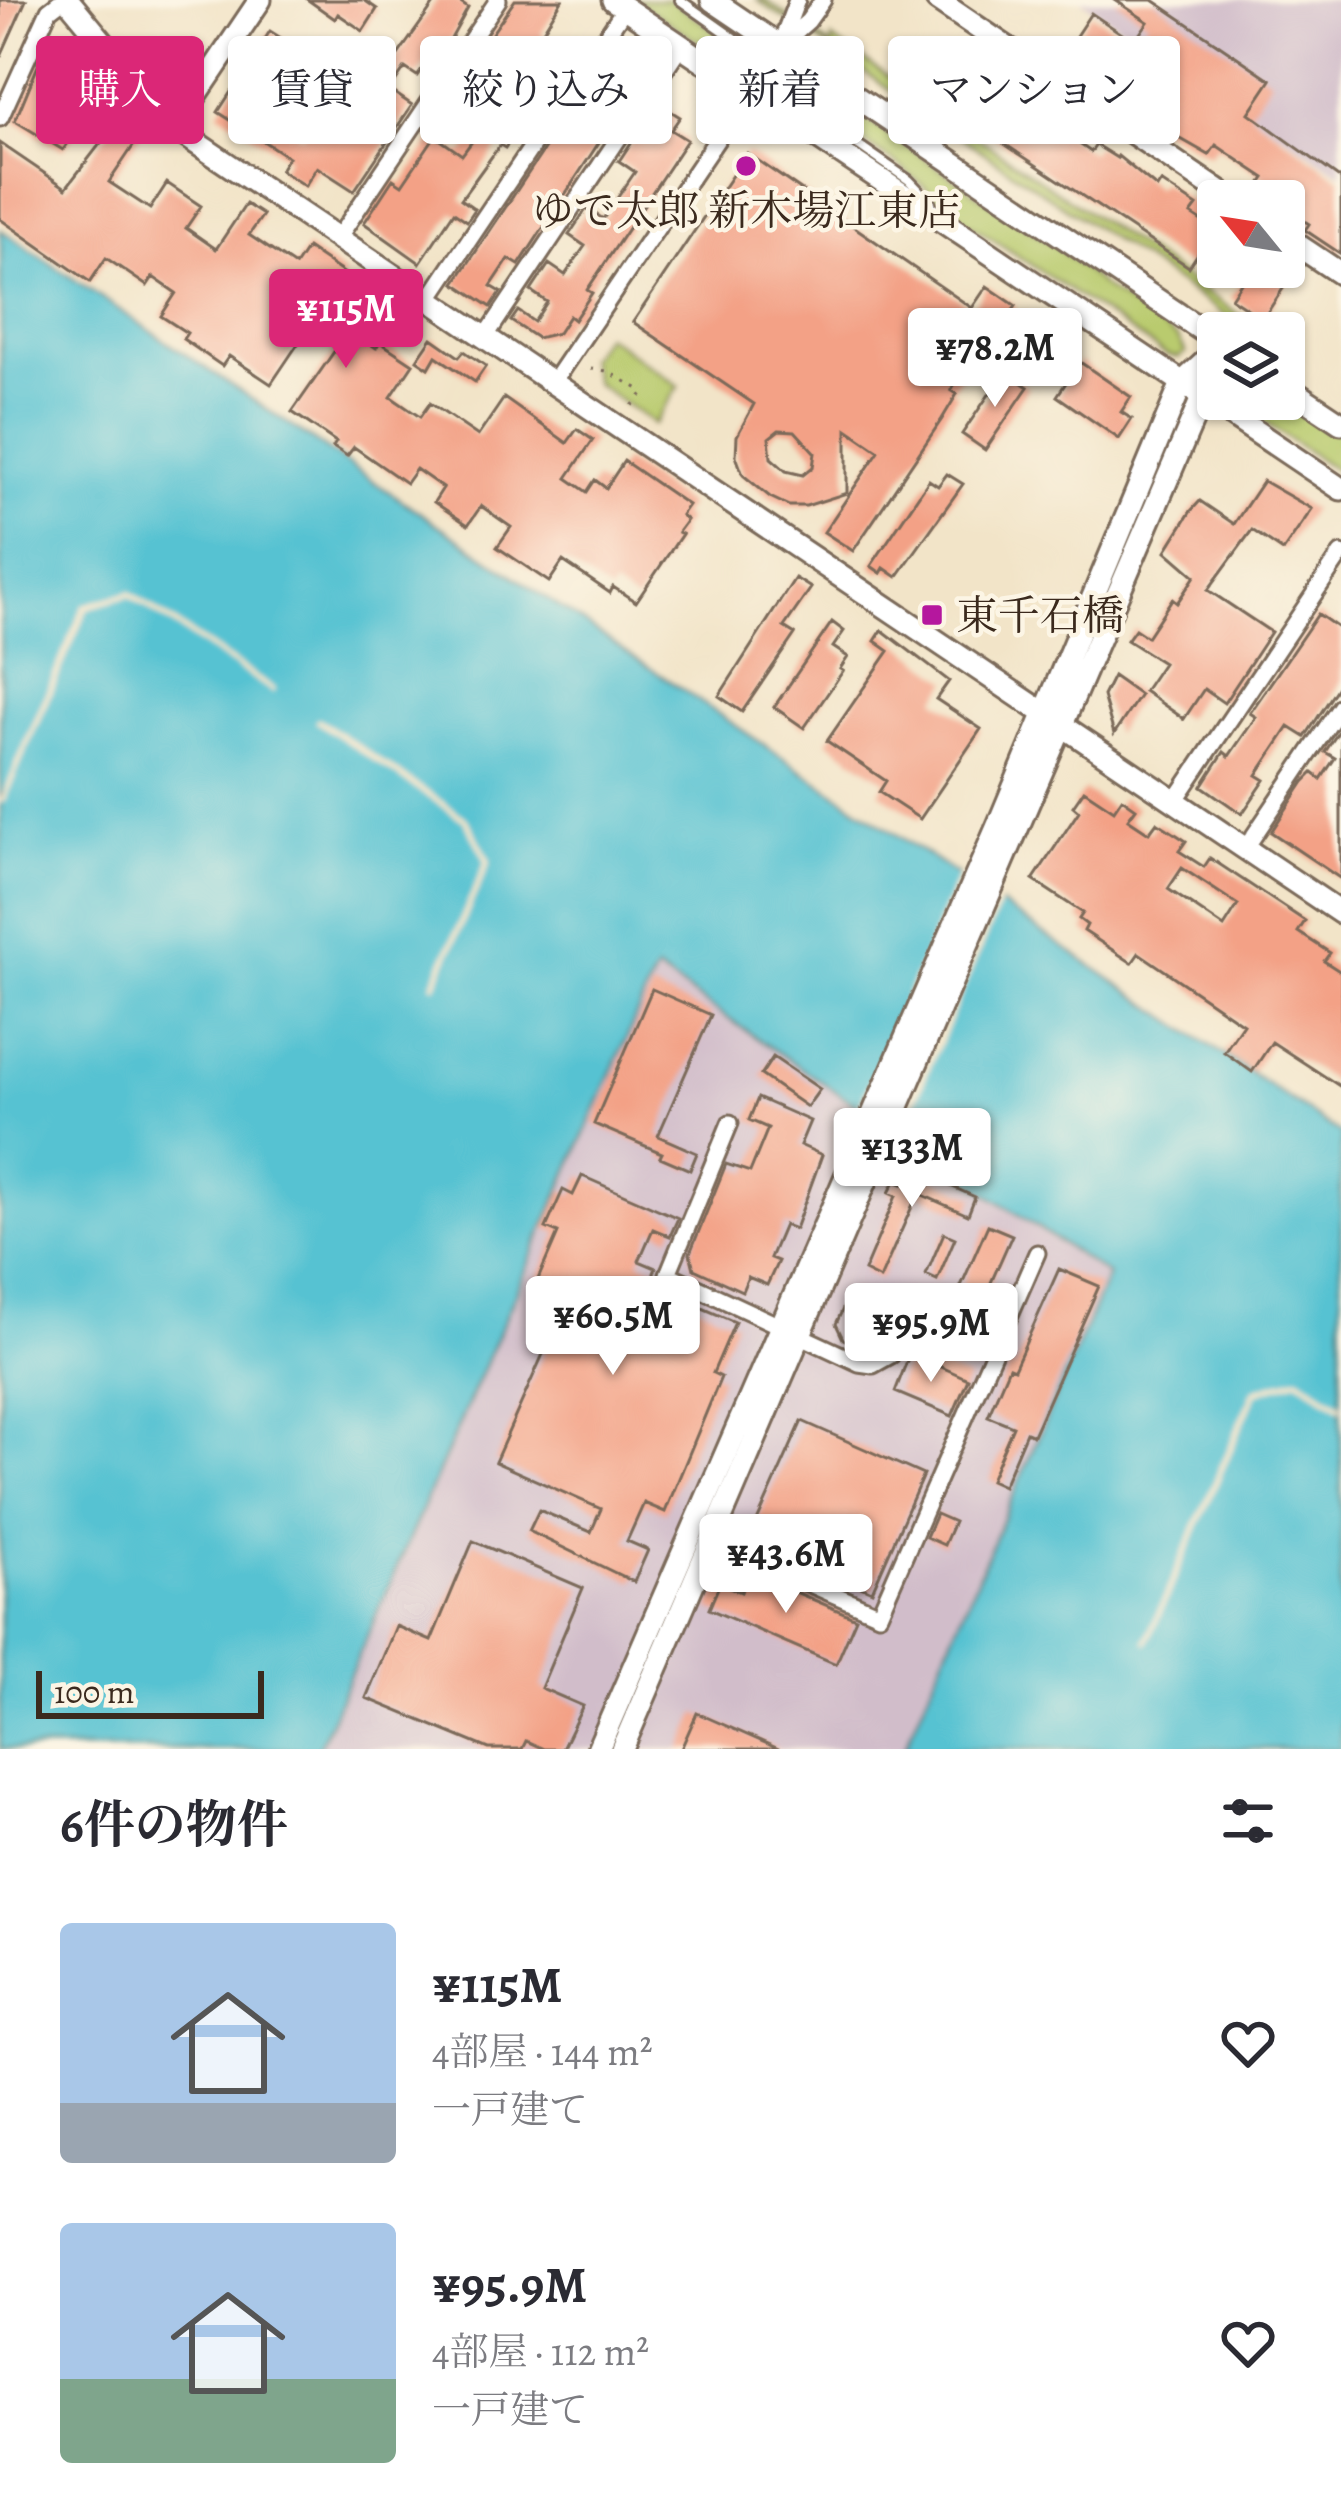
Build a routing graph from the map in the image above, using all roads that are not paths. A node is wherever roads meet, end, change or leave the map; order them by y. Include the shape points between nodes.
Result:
1 (65, 0) edge
2 (260, 0) edge
3 (498, 0) edge
4 (680, 0) edge
5 (712, 0) edge
6 (797, 0) edge
7 (823, 0) edge
8 (937, 0) edge
9 (619, 4) edge
10 (96, 36) edge
11 (730, 36) edge
12 (765, 36) edge
13 (784, 36) edge
14 (791, 36) edge
15 (681, 45) junction
16 (696, 55) edge
17 (204, 83) edge
18 (864, 103) edge
19 (0, 118) edge
20 (198, 144) edge
21 (715, 144) edge
22 (828, 144) edge
23 (858, 144) edge
24 (1202, 180) edge
25 (956, 230) junction
26 (338, 238) junction
27 (1305, 250) edge
28 (1341, 274) edge
29 (430, 298) junction
30 (1197, 327) edge
31 (486, 336) junction
32 (1197, 369) edge
33 (554, 382) junction
34 (1182, 383) junction
35 (1197, 393) edge
36 (1305, 399) edge
37 (1197, 413) edge
38 (1237, 420) edge
39 (1341, 423) edge
40 (1341, 489) edge
41 (1341, 554) edge
42 (1341, 706) edge
43 (1052, 719) junction
44 (1174, 801) junction
45 (1245, 848) junction
46 (1341, 913) edge
47 (730, 1124) dead end
48 (1037, 1252) dead end
49 (790, 1330) junction
50 (891, 1354) dead end
51 (711, 1541) junction
52 (598, 1749) edge
53 (622, 1749) edge

1 - 10 street
1 - 19 street via 49,10
2 - 17 street
3 - 26 street
4 - 11 lane
5 - 12 street
6 - 13 street
7 - 14 street
8 - 24 street
9 - 15 street
9 - 29 street
15 - 16 street
15 - 31 street
18 - 30 street
20 - 26 street
21 - 33 street
22 - 25 street
23 - 25 lane via 909,180
25 - 34 street
26 - 29 street
27 - 28 street
29 - 31 street
31 - 33 street
32 - 34 street
33 - 43 street
34 - 35 street
34 - 43 street
36 - 39 street
37 - 43 street
38 - 40 street
41 - 44 street
42 - 45 street
43 - 44 street
43 - 49 street
44 - 45 street
45 - 46 street
47 - 49 street via 668,1274
48 - 51 street via 879,1614
49 - 50 street via 859,1363
49 - 51 street
49 - 52 street
51 - 53 street

